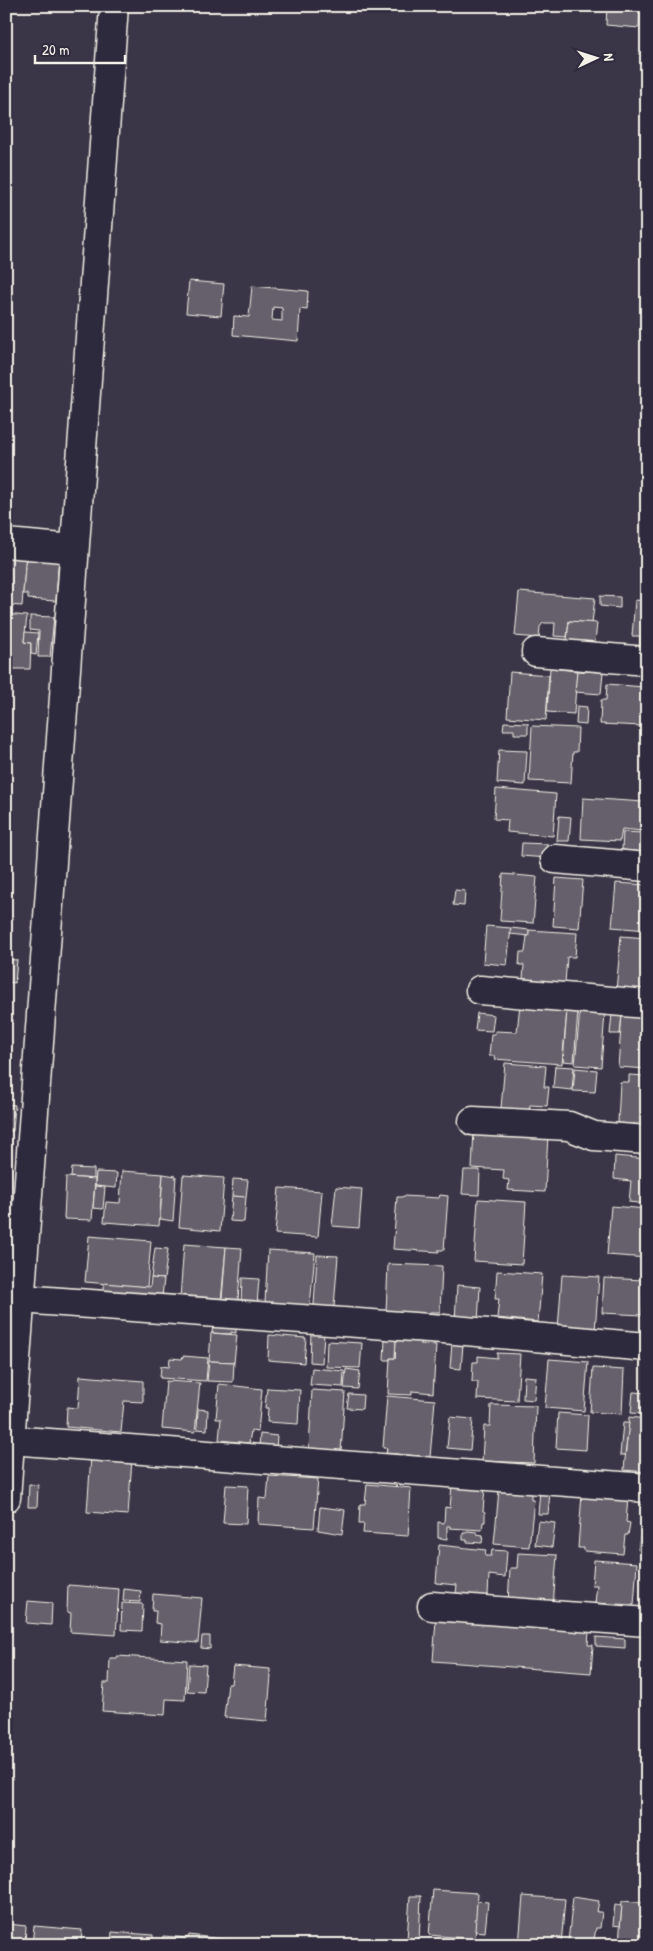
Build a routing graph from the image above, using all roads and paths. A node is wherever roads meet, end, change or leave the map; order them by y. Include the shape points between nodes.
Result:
1 (114, 6) edge
2 (6, 543) edge
3 (74, 548) junction
4 (536, 652) dead end
5 (647, 661) edge
6 (554, 859) dead end
7 (647, 867) edge
8 (480, 990) dead end
9 (647, 1004) edge
10 (472, 1121) dead end
11 (647, 1140) edge
12 (20, 1299) junction
13 (647, 1347) edge
14 (10, 1440) junction
15 (647, 1488) edge
16 (6, 1498) edge
17 (432, 1606) dead end
18 (647, 1622) edge

1 - 3 street
2 - 3 street
3 - 12 street
4 - 5 street
6 - 7 street
8 - 9 street
10 - 11 street via 569,1126 594,1136
12 - 13 street
12 - 14 street
14 - 15 street
14 - 16 street
17 - 18 street

